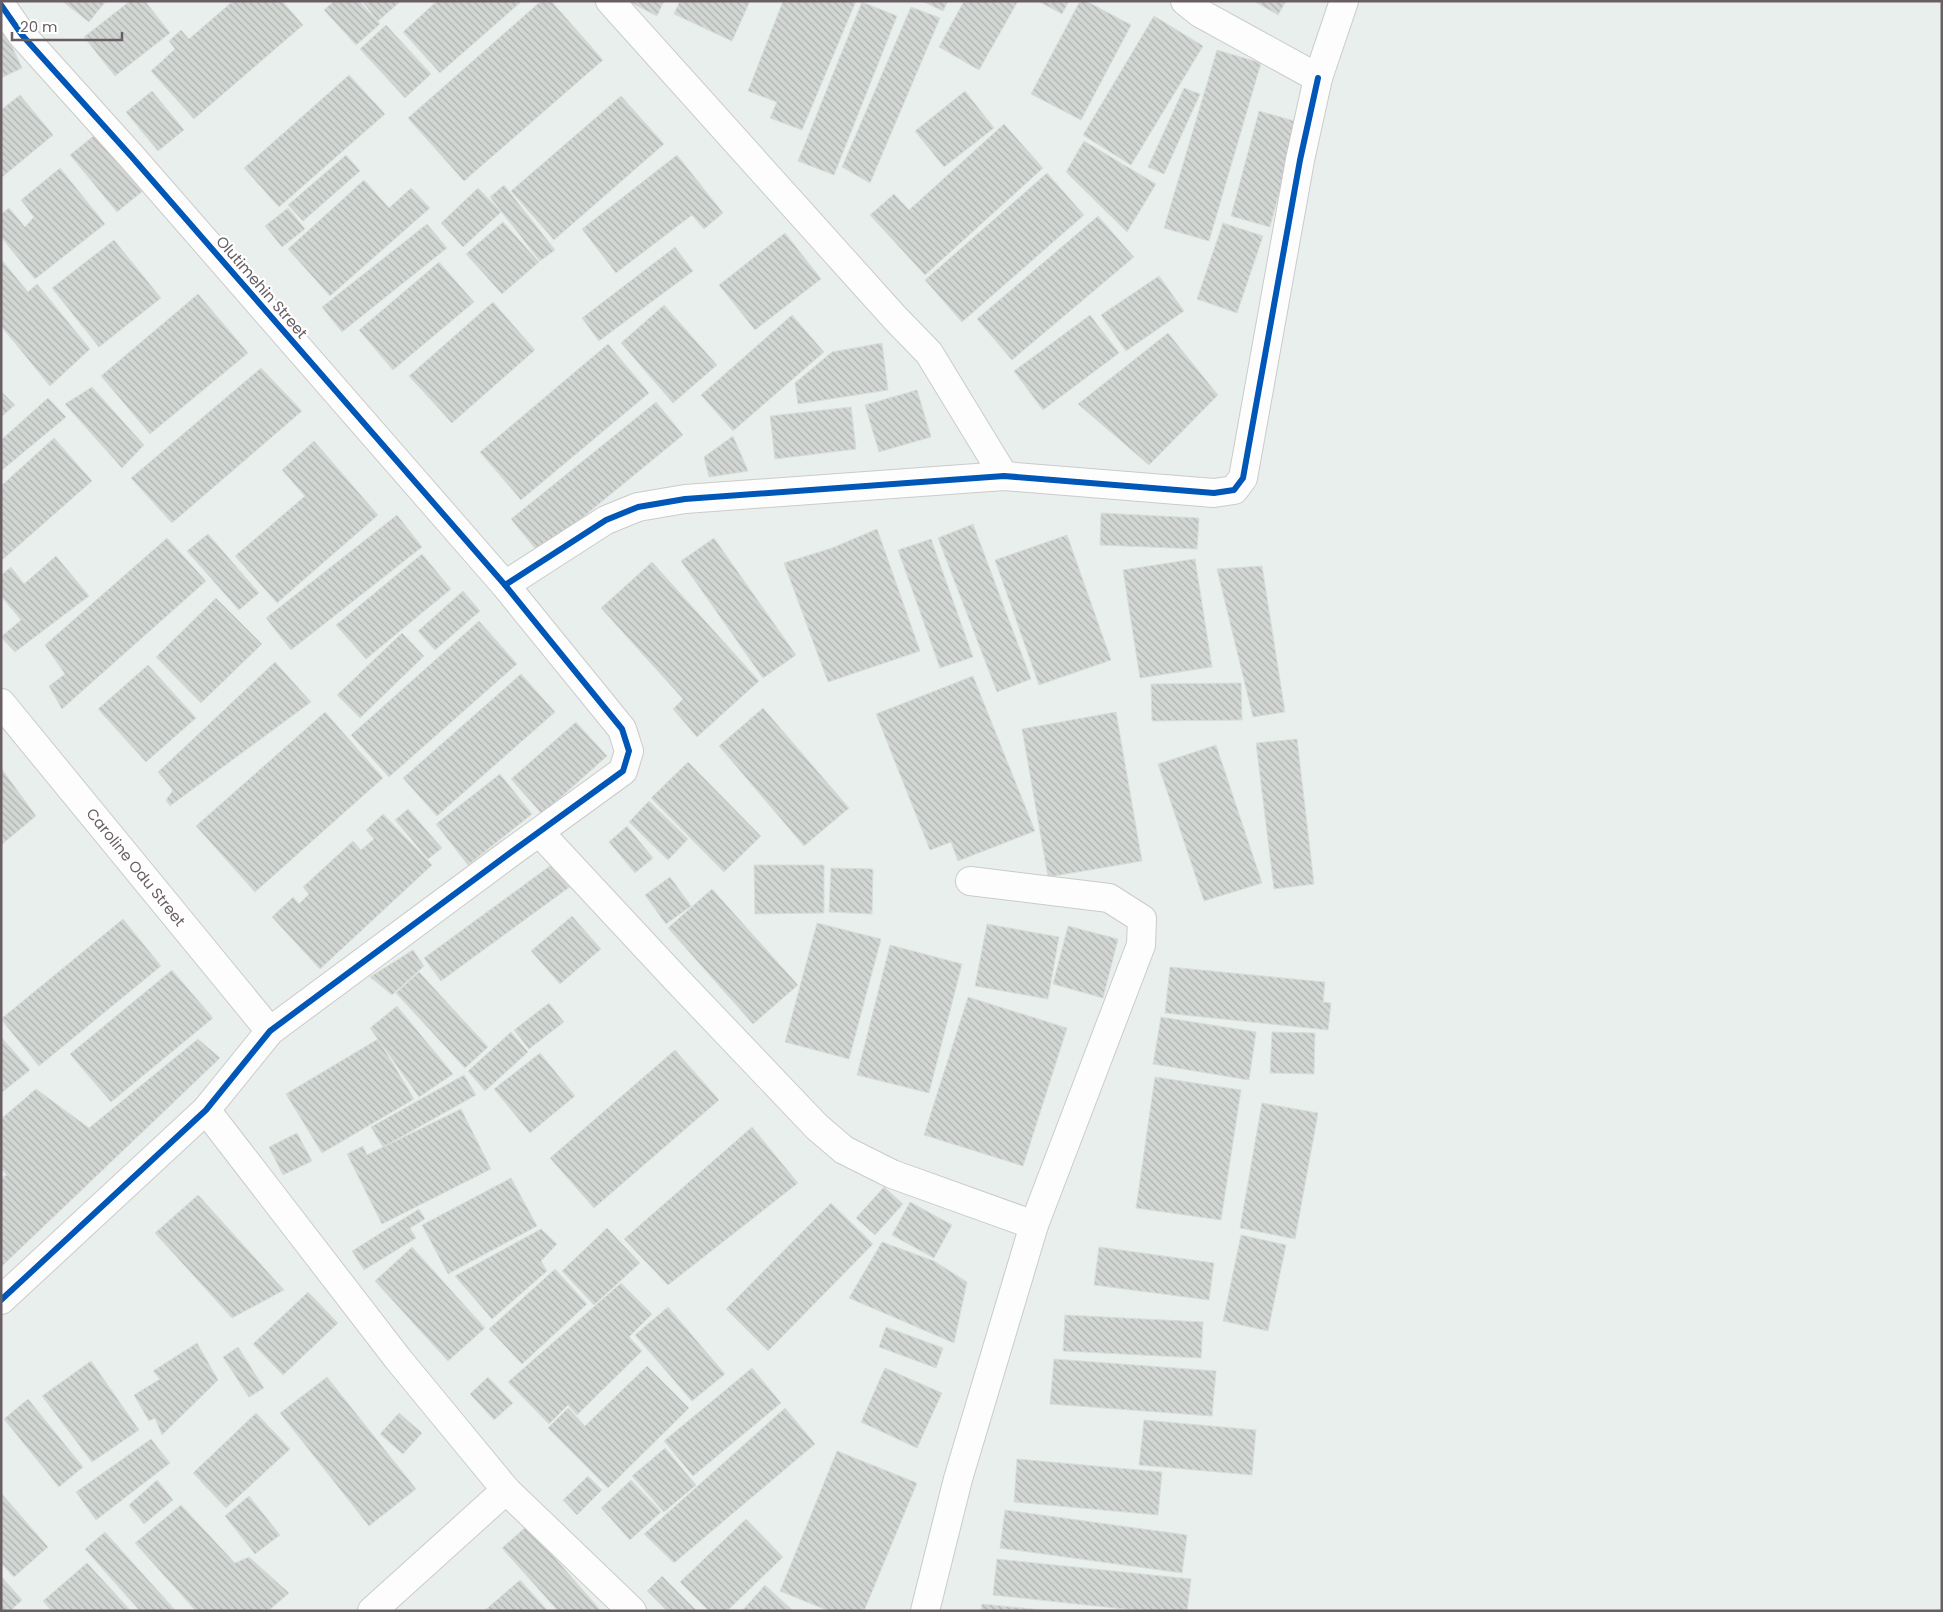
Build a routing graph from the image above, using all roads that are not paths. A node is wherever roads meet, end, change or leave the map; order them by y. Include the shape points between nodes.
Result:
1 (610, 1) edge
2 (1184, 1) edge
3 (1344, 1) edge
4 (1, 5) edge
5 (1318, 78) junction
6 (1004, 476) junction
7 (505, 586) junction
8 (1, 703) edge
9 (540, 832) junction
10 (970, 881) dead end
11 (270, 1031) junction
12 (206, 1110) junction
13 (1034, 1225) junction
14 (1, 1300) edge
15 (506, 1490) junction
16 (372, 1611) edge
17 (632, 1611) edge
18 (925, 1611) edge

1 - 6 street via 929,353
2 - 5 street
3 - 5 street
4 - 7 street, Olutimehin Street via 22,35
5 - 6 street via 1300,160 1243,478 1234,490 1214,493
6 - 7 street via 685,500 638,507 606,520
7 - 9 street, Olutimehin Street via 622,729 629,751 623,771
8 - 11 street, Caroline Odu Street
9 - 11 street, Olutimehin Street
9 - 13 street via 817,1127 844,1150 892,1174
10 - 13 street via 1109,898 1142,919 1141,945
11 - 12 street, Olutimehin Street
12 - 14 street, Olutimehin Street
12 - 15 street via 398,1359
13 - 18 street via 958,1479
15 - 16 street
15 - 17 street

